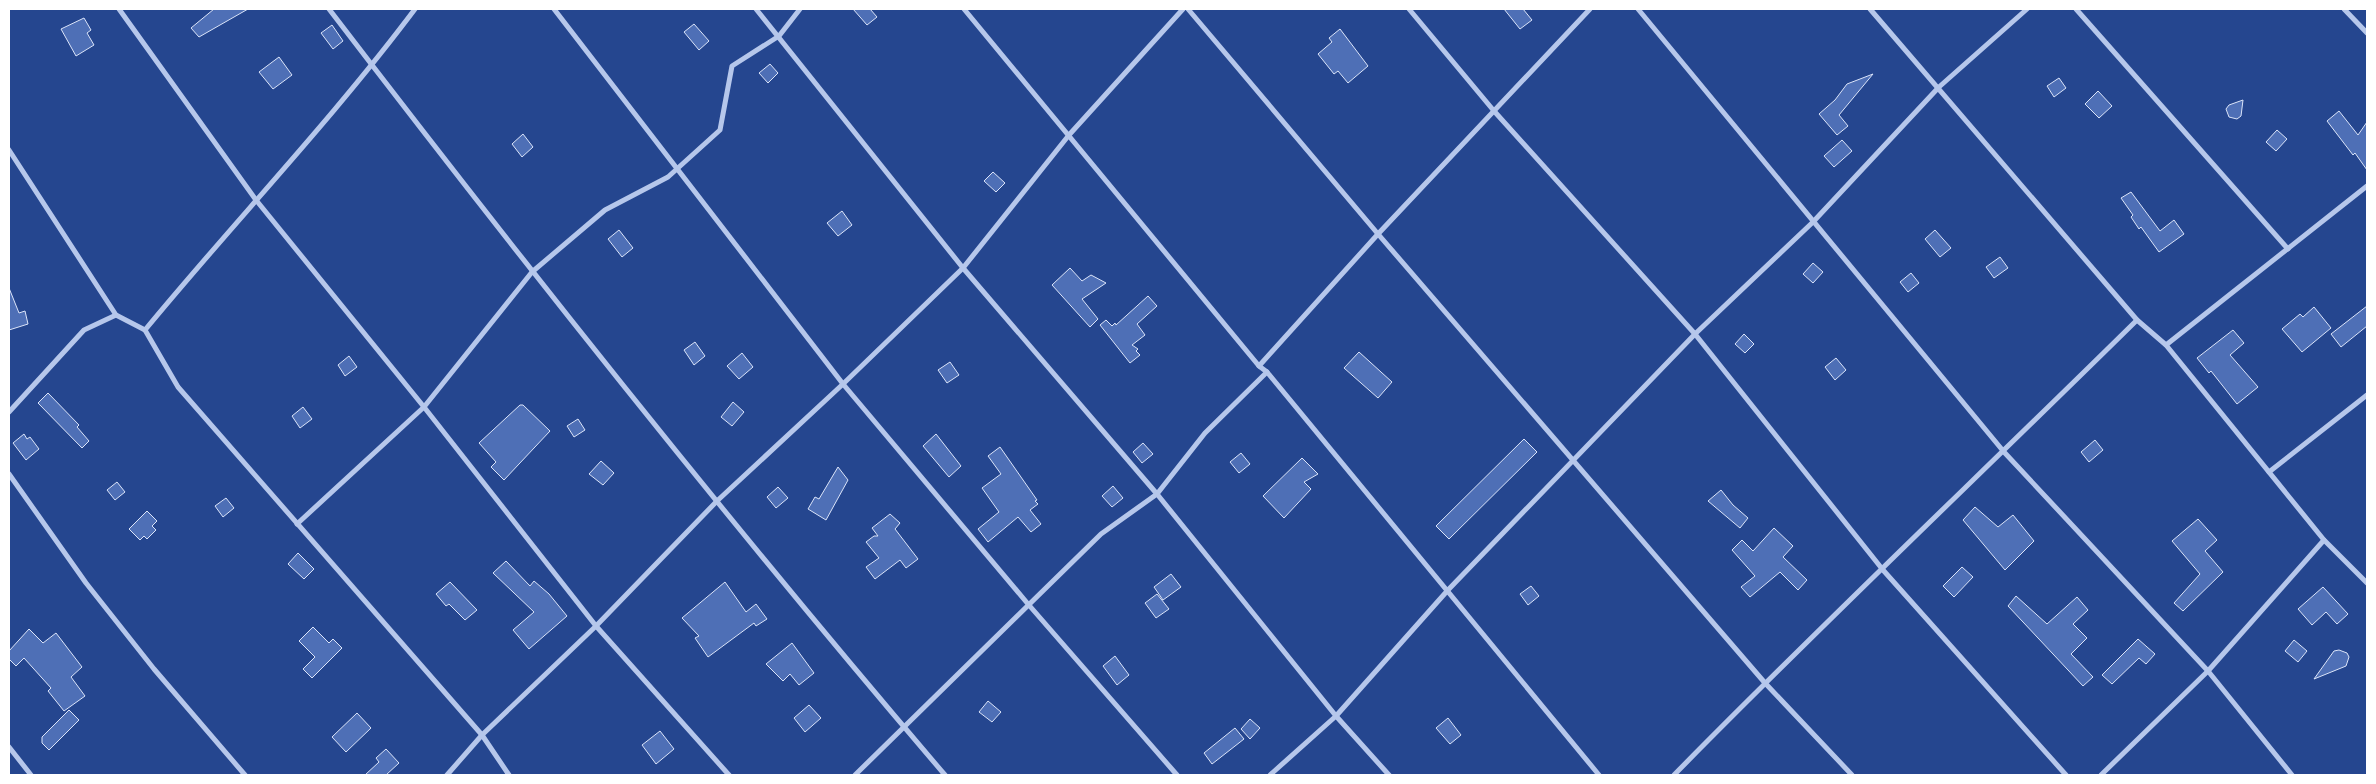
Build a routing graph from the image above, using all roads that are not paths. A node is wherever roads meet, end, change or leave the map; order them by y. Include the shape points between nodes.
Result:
1 (119, 9) edge
2 (329, 9) edge
3 (414, 9) edge
4 (554, 9) edge
5 (756, 9) edge
6 (800, 9) edge
7 (964, 9) edge
8 (1183, 9) edge
9 (1188, 9) edge
10 (1409, 9) edge
11 (1590, 9) edge
12 (1638, 9) edge
13 (1870, 9) edge
14 (2027, 9) edge
15 (2076, 9) edge
16 (2344, 9) edge
17 (2367, 32) edge
18 (779, 36) junction
19 (372, 65) junction
20 (1939, 87) junction
21 (1494, 111) junction
22 (1068, 135) junction
23 (9, 150) edge
24 (678, 170) junction
25 (2367, 186) edge
26 (256, 200) junction
27 (1813, 222) junction
28 (1378, 234) junction
29 (2288, 249) junction
30 (962, 268) junction
31 (532, 272) junction
32 (116, 315) junction
33 (2137, 320) junction
34 (145, 330) junction
35 (1695, 334) junction
36 (2166, 345) junction
37 (1259, 366) junction
38 (1267, 372) junction
39 (843, 384) junction
40 (2367, 395) edge
41 (424, 407) junction
42 (9, 412) edge
43 (2004, 452) junction
44 (1573, 461) junction
45 (2269, 472) junction
46 (9, 474) edge
47 (1157, 494) junction
48 (717, 501) junction
49 (297, 524) junction
50 (2324, 540) junction
51 (1883, 570) junction
52 (2367, 584) edge
53 (1448, 590) junction
54 (1028, 604) junction
55 (596, 626) junction
56 (2208, 671) junction
57 (1765, 683) junction
58 (1336, 716) junction
59 (904, 727) junction
60 (482, 735) junction
61 (9, 747) edge
62 (31, 775) edge
63 (245, 775) edge
64 (447, 775) edge
65 (509, 775) edge
66 (729, 775) edge
67 (855, 775) edge
68 (945, 775) edge
69 (1178, 775) edge
70 (1270, 775) edge
71 (1389, 775) edge
72 (1599, 775) edge
73 (1674, 775) edge
74 (1852, 775) edge
75 (2066, 775) edge
76 (2101, 775) edge
77 (2292, 775) edge

1 - 26 street
2 - 19 street
3 - 19 street
4 - 24 street
5 - 18 street
6 - 18 street
7 - 22 street
8 - 22 street
9 - 28 street
10 - 21 street
11 - 21 street
12 - 27 street
13 - 20 street
14 - 20 street
15 - 29 street
16 - 17 street
18 - 24 street via 732,66 720,130
18 - 30 street
19 - 26 street
19 - 31 street
20 - 27 street
20 - 33 street
21 - 28 street
21 - 35 street
22 - 30 street
22 - 37 street
23 - 32 street
24 - 31 street via 605,210
24 - 39 street
25 - 29 street
26 - 34 street
26 - 41 street
27 - 35 street
27 - 43 street
28 - 37 street
28 - 44 street
29 - 36 street
30 - 39 street
30 - 47 street
31 - 41 street
31 - 48 street
32 - 34 street
32 - 42 street via 84,330
33 - 36 street
33 - 43 street
34 - 49 street via 178,386
35 - 44 street
35 - 51 street
36 - 45 street
37 - 38 street
38 - 47 street via 1205,433
38 - 53 street
39 - 48 street
39 - 54 street
40 - 45 street
41 - 49 street
41 - 55 street
43 - 51 street
43 - 56 street
44 - 53 street
44 - 57 street
45 - 50 street
46 - 63 street via 86,583
47 - 54 street via 1101,534
47 - 58 street
48 - 55 street
48 - 59 street
49 - 60 street
50 - 52 street
50 - 56 street
51 - 57 street
51 - 75 street
53 - 58 street
53 - 72 street
54 - 59 street
54 - 69 street
55 - 60 street
55 - 66 street
56 - 76 street
56 - 77 street
57 - 73 street
57 - 74 street
58 - 70 street
58 - 71 street
59 - 67 street
59 - 68 street
60 - 64 street
60 - 65 street
61 - 62 street

